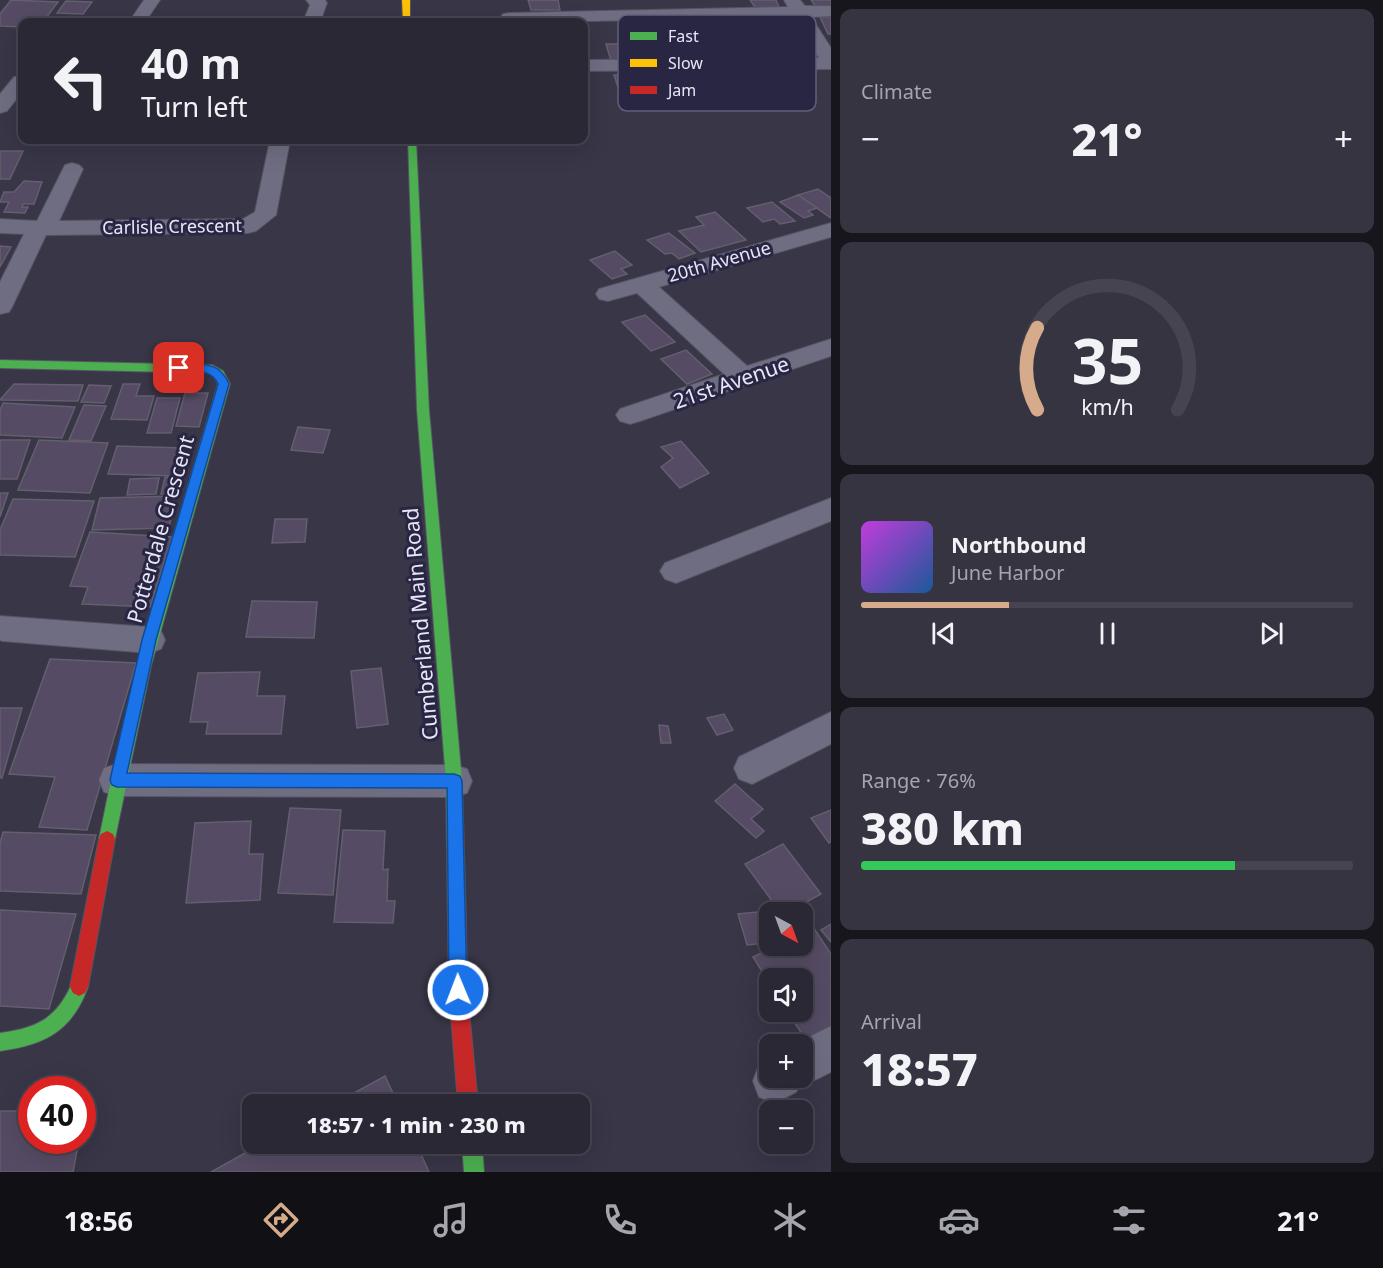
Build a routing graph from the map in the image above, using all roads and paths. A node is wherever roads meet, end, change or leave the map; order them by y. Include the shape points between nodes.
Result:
1 (152, 0) edge
2 (314, 0) edge
3 (406, 0) edge
4 (796, 6) edge
5 (831, 11) edge
6 (140, 18) edge
7 (313, 18) edge
8 (407, 18) edge
9 (509, 18) dead end
10 (816, 38) edge
11 (816, 62) edge
12 (831, 62) edge
13 (618, 65) edge
14 (588, 66) edge
15 (279, 144) edge
16 (412, 144) edge
17 (96, 167) dead end
18 (72, 169) junction
19 (48, 170) dead end
20 (0, 226) edge
21 (42, 228) junction
22 (831, 230) edge
23 (641, 284) junction
24 (608, 294) dead end
25 (0, 307) edge
26 (831, 347) edge
27 (0, 364) edge
28 (744, 378) junction
29 (630, 415) dead end
30 (831, 509) edge
31 (676, 571) dead end
32 (2, 628) dead end
33 (149, 640) junction
34 (831, 727) edge
35 (752, 768) dead end
36 (117, 780) junction
37 (454, 781) junction
38 (0, 1042) edge
39 (831, 1048) edge
40 (813, 1058) edge
41 (467, 1094) edge
42 (473, 1154) edge
43 (474, 1172) edge

1 - 6 street
2 - 7 street via 319,3
3 - 8 street
4 - 5 street
4 - 9 street
10 - 12 street
11 - 12 street
13 - 14 street
15 - 21 street, Carlisle Crescent via 265,214 248,226
16 - 37 street, Cumberland Main Road via 423,410
17 - 18 street
18 - 19 street
18 - 21 street
20 - 21 street, Carlisle Crescent
21 - 25 street
22 - 23 street, 20th Avenue
23 - 24 street, 20th Avenue
23 - 28 street
26 - 28 street, 21st Avenue
27 - 33 street, Potterdale Crescent via 202,368 219,374 224,384
28 - 29 street, 21st Avenue
30 - 31 street
32 - 33 street
33 - 36 street, Potterdale Crescent
34 - 35 street
36 - 37 street
36 - 38 street, Potterdale Crescent via 77,994 59,1023 22,1040
37 - 41 street, Cumberland Main Road via 458,990
39 - 40 street
42 - 43 street

